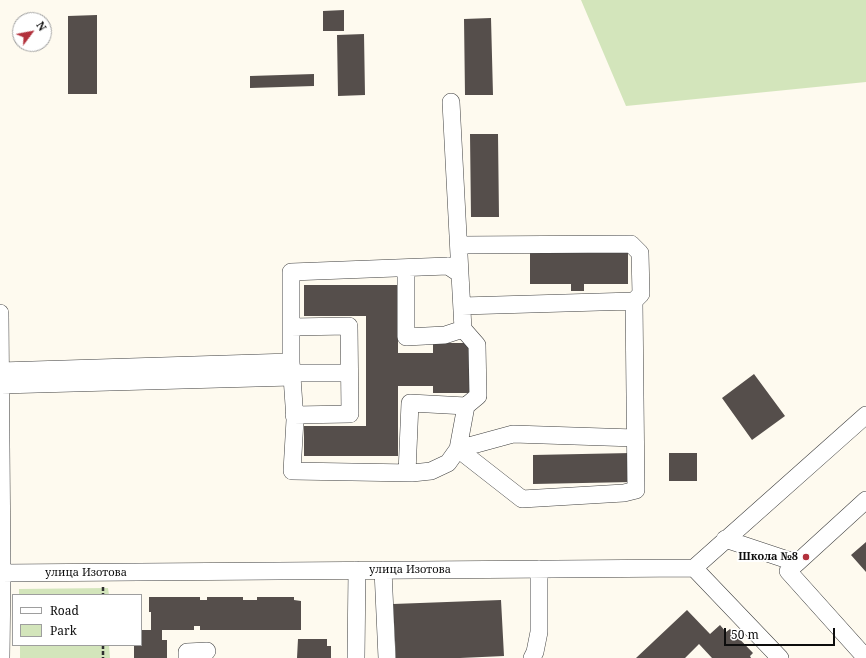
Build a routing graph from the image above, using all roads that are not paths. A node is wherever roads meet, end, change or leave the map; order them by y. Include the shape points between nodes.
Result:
1 (451, 102) dead end
2 (458, 245) junction
3 (406, 268) junction
4 (460, 274) junction
5 (634, 301) junction
6 (462, 306) junction
7 (0, 313) edge
8 (291, 327) junction
9 (463, 329) junction
10 (292, 370) junction
11 (0, 372) edge
12 (350, 373) junction
13 (0, 385) edge
14 (466, 406) junction
15 (0, 408) edge
16 (294, 414) junction
17 (866, 415) edge
18 (635, 438) junction
19 (458, 449) junction
20 (407, 473) junction
21 (866, 500) edge
22 (725, 539) junction
23 (797, 563) junction
24 (694, 568) junction
25 (539, 569) junction
26 (357, 570) junction
27 (383, 570) junction
28 (1, 573) edge
29 (207, 651) dead end
30 (1, 658) edge
31 (187, 658) edge
32 (356, 658) edge
33 (387, 658) edge
34 (532, 658) edge
35 (780, 658) edge
36 (866, 658) edge

1 - 2 street
2 - 4 street
2 - 5 street via 631,244 640,252 641,294
3 - 4 street via 448,266
3 - 8 street via 291,272
3 - 9 street via 406,337 445,335
4 - 6 street
5 - 6 street
5 - 18 street
6 - 9 street
7 - 11 street
8 - 10 street
8 - 12 street via 349,326
9 - 14 street via 477,345 478,396
10 - 11 street
10 - 12 street
10 - 13 street
10 - 16 street
11 - 13 street
12 - 16 street via 350,414
13 - 15 street
14 - 19 street
14 - 20 street via 410,403
15 - 28 street
16 - 20 street via 292,471
17 - 22 street
18 - 19 street via 513,434
18 - 19 street via 636,490 624,493 522,499
19 - 20 street via 448,463 431,471
21 - 23 street
22 - 23 street
22 - 24 street
23 - 36 street via 788,571
24 - 25 street, улица Изотова
24 - 35 street
25 - 27 street, улица Изотова
25 - 34 street via 539,632
26 - 27 street, улица Изотова
26 - 28 street, улица Изотова
26 - 32 street
27 - 33 street
28 - 30 street
29 - 31 street via 187,652

